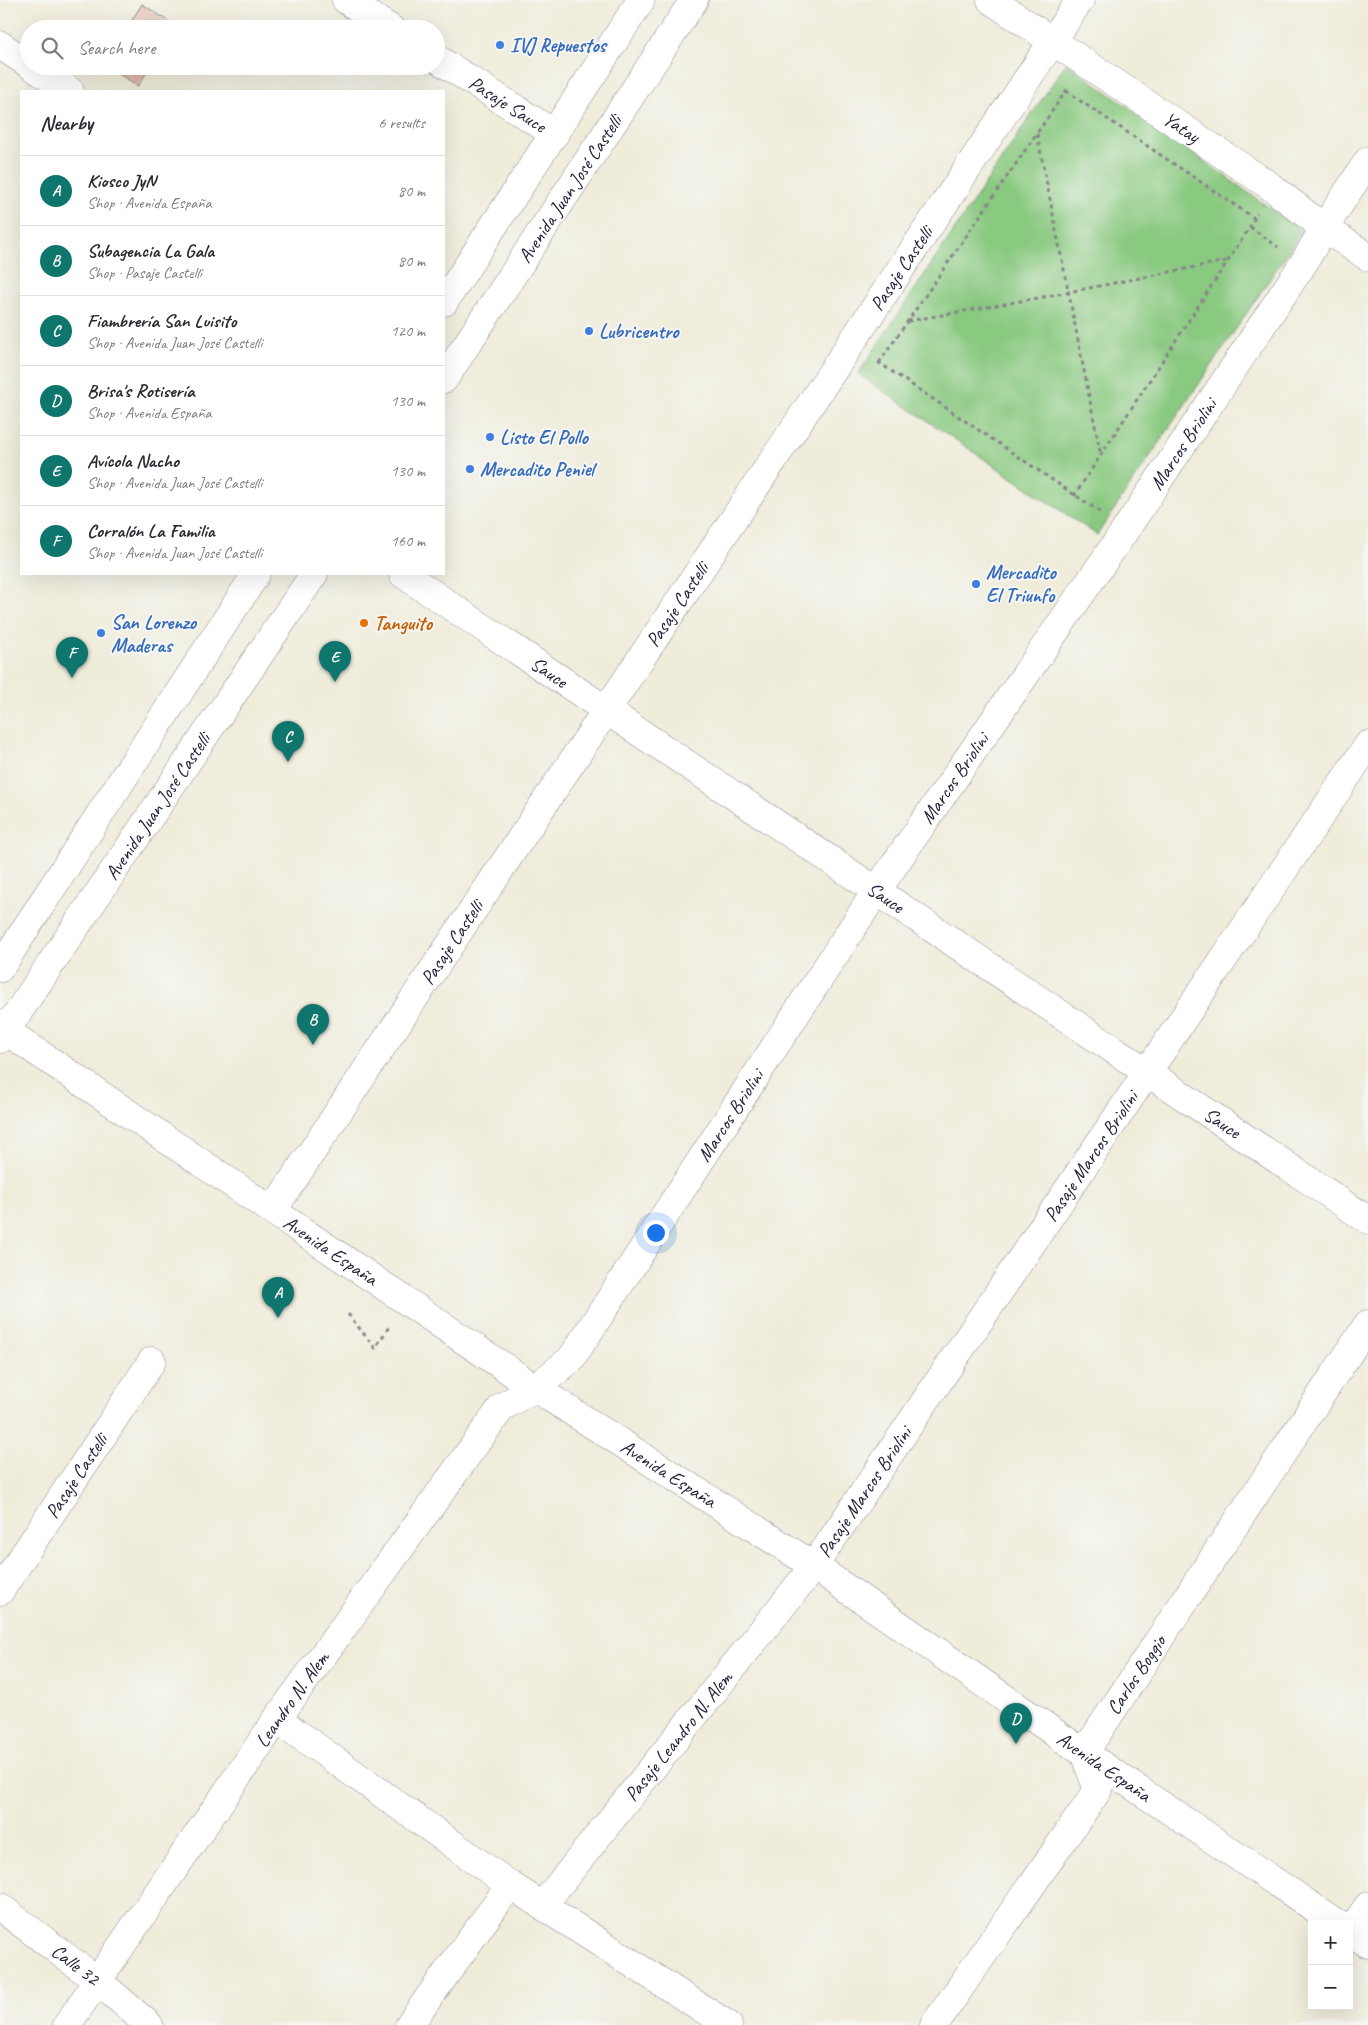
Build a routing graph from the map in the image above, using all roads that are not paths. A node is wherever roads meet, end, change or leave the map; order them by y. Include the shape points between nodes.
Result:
1 (346, 0) edge
2 (641, 0) edge
3 (694, 0) edge
4 (991, 0) edge
5 (1080, 0) edge
6 (377, 20) edge
7 (1053, 41) junction
8 (0, 45) edge
9 (20, 58) edge
10 (445, 64) edge
11 (46, 75) edge
12 (68, 90) edge
13 (554, 134) junction
14 (1368, 161) edge
15 (1324, 228) junction
16 (1368, 257) edge
17 (445, 300) edge
18 (445, 376) edge
19 (255, 575) edge
20 (313, 575) edge
21 (405, 575) edge
22 (608, 711) junction
23 (1368, 745) edge
24 (877, 890) junction
25 (0, 968) edge
26 (2, 1031) edge
27 (1148, 1072) junction
28 (273, 1210) junction
29 (1368, 1220) edge
30 (1368, 1324) edge
31 (152, 1360) dead end
32 (535, 1388) junction
33 (814, 1566) junction
34 (0, 1592) edge
35 (277, 1719) junction
36 (1084, 1753) junction
37 (510, 1886) junction
38 (542, 1906) junction
39 (1368, 1906) edge
40 (0, 1907) edge
41 (1332, 1920) edge
42 (1353, 1930) edge
43 (98, 1981) junction
44 (694, 2016) edge
45 (67, 2025) edge
46 (149, 2025) edge
47 (408, 2025) edge
48 (728, 2025) edge
49 (934, 2025) edge

1 - 6 street
2 - 13 street
3 - 18 street, Avenida Juan José Castelli
4 - 7 street, Yatay
5 - 7 street, Pasaje Castelli
7 - 15 street, Yatay via 1270,186
7 - 22 street, Pasaje Castelli
8 - 9 street
10 - 13 street, Pasaje Sauce
11 - 12 street
13 - 17 street
14 - 15 street, Marcos Briolini
15 - 16 street, Yatay
15 - 24 street, Marcos Briolini via 1126,528
19 - 25 street, Avenida Juan José Castelli
20 - 26 street, Avenida Juan José Castelli
21 - 22 street, Sauce
22 - 24 street, Sauce
22 - 28 street, Pasaje Castelli
23 - 27 street, Pasaje Marcos Briolini
24 - 27 street, Sauce
24 - 32 street, Marcos Briolini via 571,1359
26 - 28 street, Avenida España
27 - 29 street, Sauce
27 - 33 street, Pasaje Marcos Briolini
28 - 32 street, Avenida España
30 - 36 street, Carlos Boggio
31 - 34 street, Pasaje Castelli
32 - 33 street, Avenida España
32 - 35 street, Leandro N. Alem via 502,1407
33 - 36 street, Avenida España
33 - 38 street, Pasaje Leandro N. Alem
35 - 37 street
35 - 43 street, Leandro N. Alem
36 - 41 street, Avenida España
36 - 49 street via 1098,1790
37 - 38 street
37 - 47 street
38 - 44 street
39 - 42 street
40 - 43 street, Calle 32
43 - 45 street, Leandro N. Alem
43 - 46 street, Calle 32
44 - 48 street

